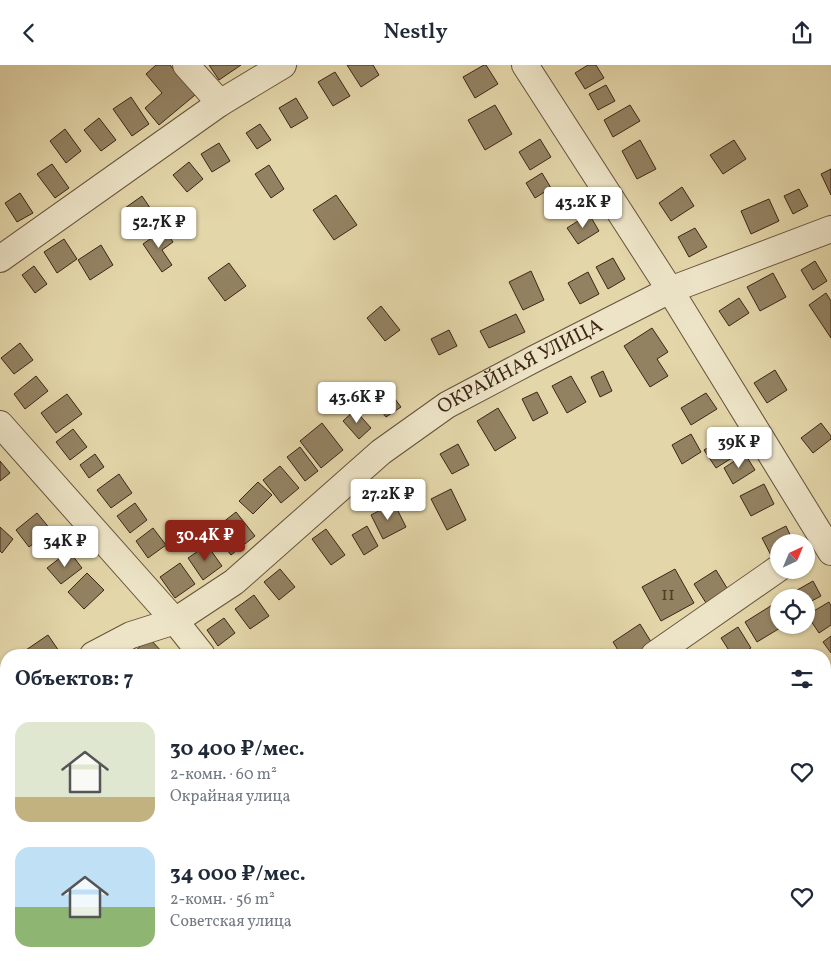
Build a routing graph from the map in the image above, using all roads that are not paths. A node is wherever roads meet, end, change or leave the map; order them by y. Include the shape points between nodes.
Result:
1 (186, 65) edge
2 (283, 65) edge
3 (534, 68) edge
4 (220, 103) junction
5 (831, 229) edge
6 (0, 259) edge
7 (670, 290) junction
8 (0, 424) edge
9 (824, 547) edge
10 (770, 575) edge
11 (174, 621) junction
12 (105, 649) edge
13 (197, 649) edge
14 (663, 649) edge

1 - 4 street
2 - 4 street
3 - 7 street
4 - 6 street
5 - 7 street, ОКРАЙНАЯ УЛИЦА
7 - 9 street
7 - 11 street, ОКРАЙНАЯ УЛИЦА via 447,405 381,451 234,582
8 - 11 street
10 - 14 street
11 - 12 street, ОКРАЙНАЯ УЛИЦА via 131,635
11 - 13 street

